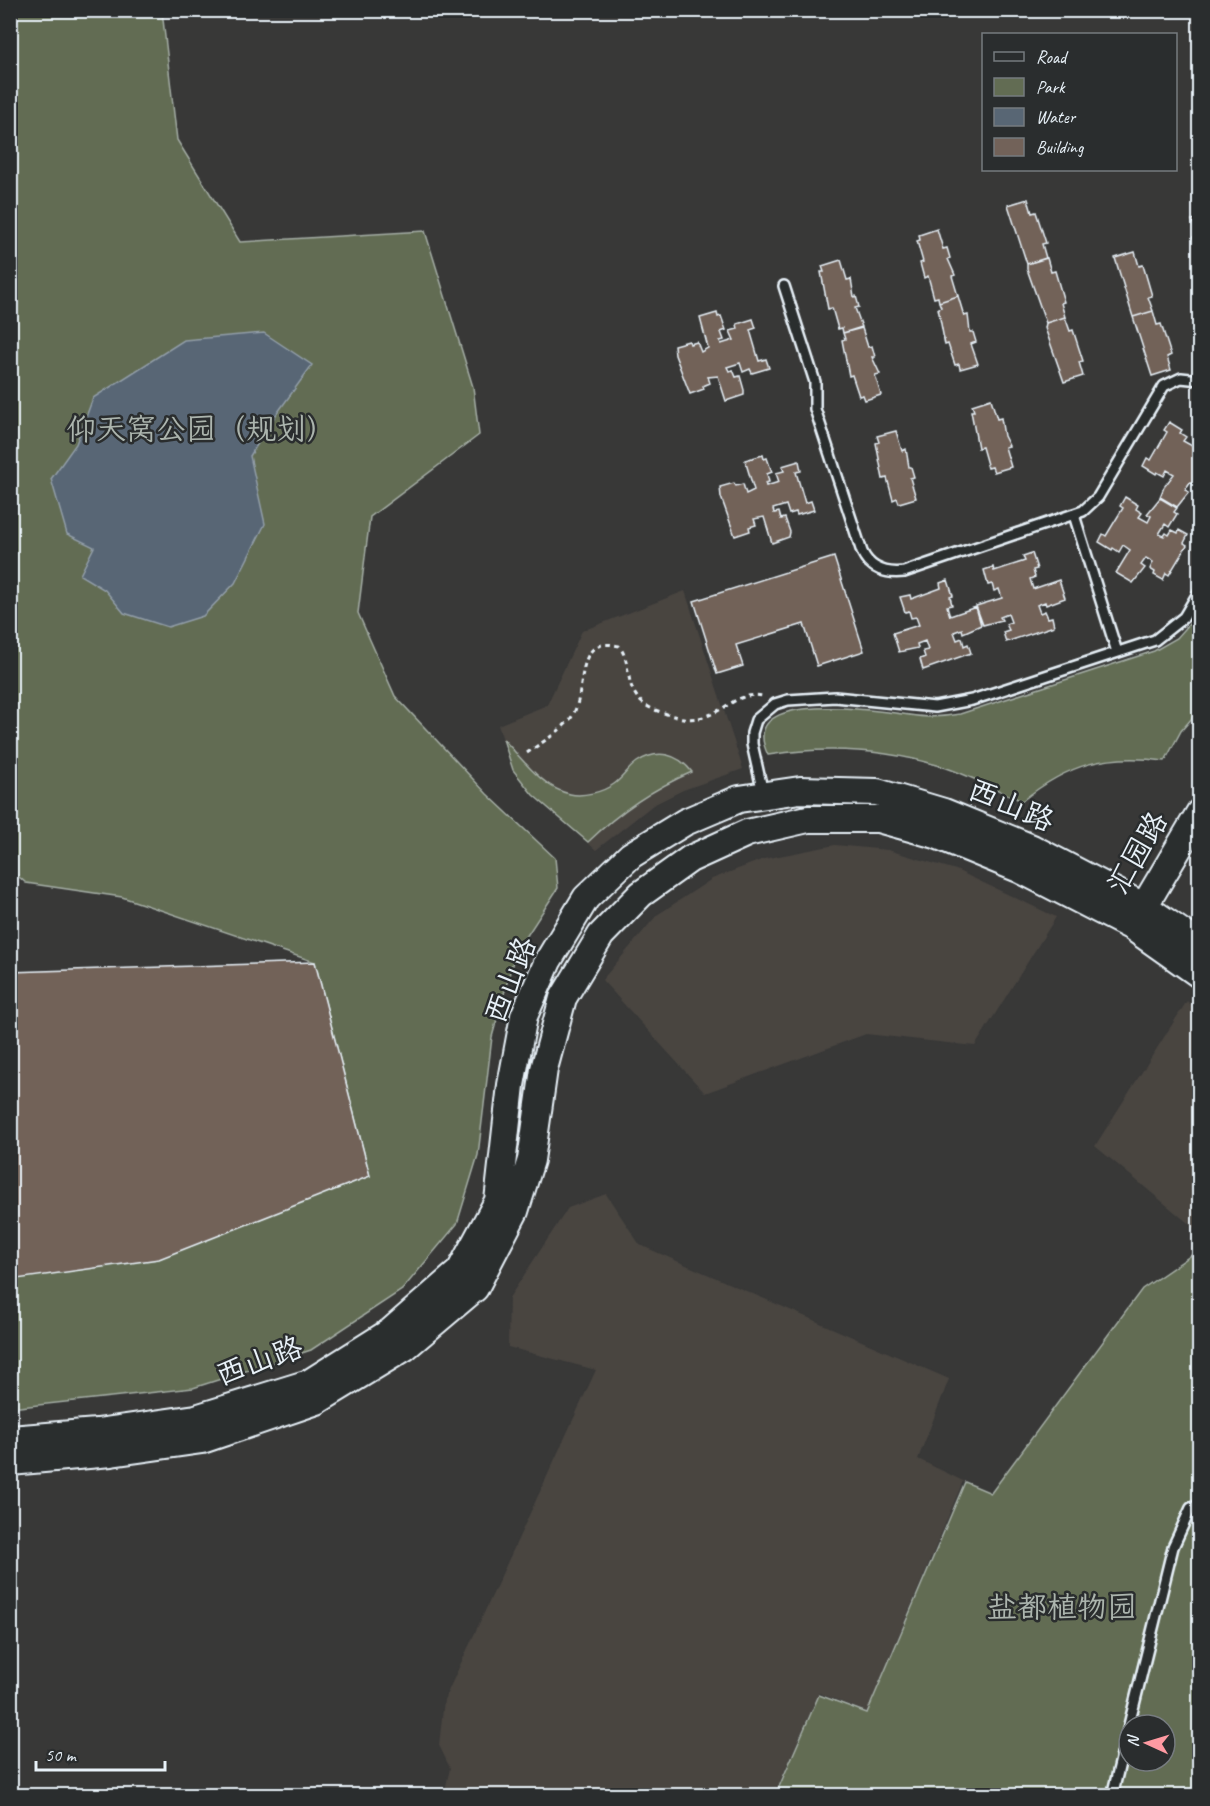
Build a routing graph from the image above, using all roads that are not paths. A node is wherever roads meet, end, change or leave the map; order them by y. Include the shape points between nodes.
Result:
1 (784, 286) dead end
2 (1200, 380) edge
3 (1074, 515) junction
4 (1200, 590) edge
5 (1117, 652) junction
6 (764, 795) junction
7 (1200, 812) edge
8 (1138, 917) junction
9 (1200, 945) edge
10 (1200, 975) edge
11 (10, 1439) edge
12 (10, 1462) edge
13 (1200, 1505) edge
14 (1132, 1713) edge
15 (1118, 1773) edge
16 (1112, 1796) edge

1 - 3 lane via 815,382 815,409 862,552 871,564 889,573 904,572
2 - 3 lane via 1181,378 1164,386 1092,506
3 - 5 lane
4 - 5 lane via 1184,617 1166,633
5 - 6 lane via 935,707 835,697 775,704 756,720 752,733
6 - 8 main road, 西山路 via 800,790 877,792 944,812 1032,848
6 - 11 main road, 西山路 via 739,799 685,822 631,855 586,898 548,961 524,1016 511,1084 498,1201 460,1271 390,1332 309,1383 196,1418
7 - 8 main road, 汇园路
8 - 9 main road, 西山路
8 - 10 main road, 西山路
8 - 12 main road, 西山路 via 936,835 878,819 808,819 747,833 690,859 641,894 601,935 563,998 544,1069 531,1160 515,1211 475,1288 404,1348 317,1401 202,1440
13 - 14 lane via 1191,1508 1173,1547
15 - 16 lane

